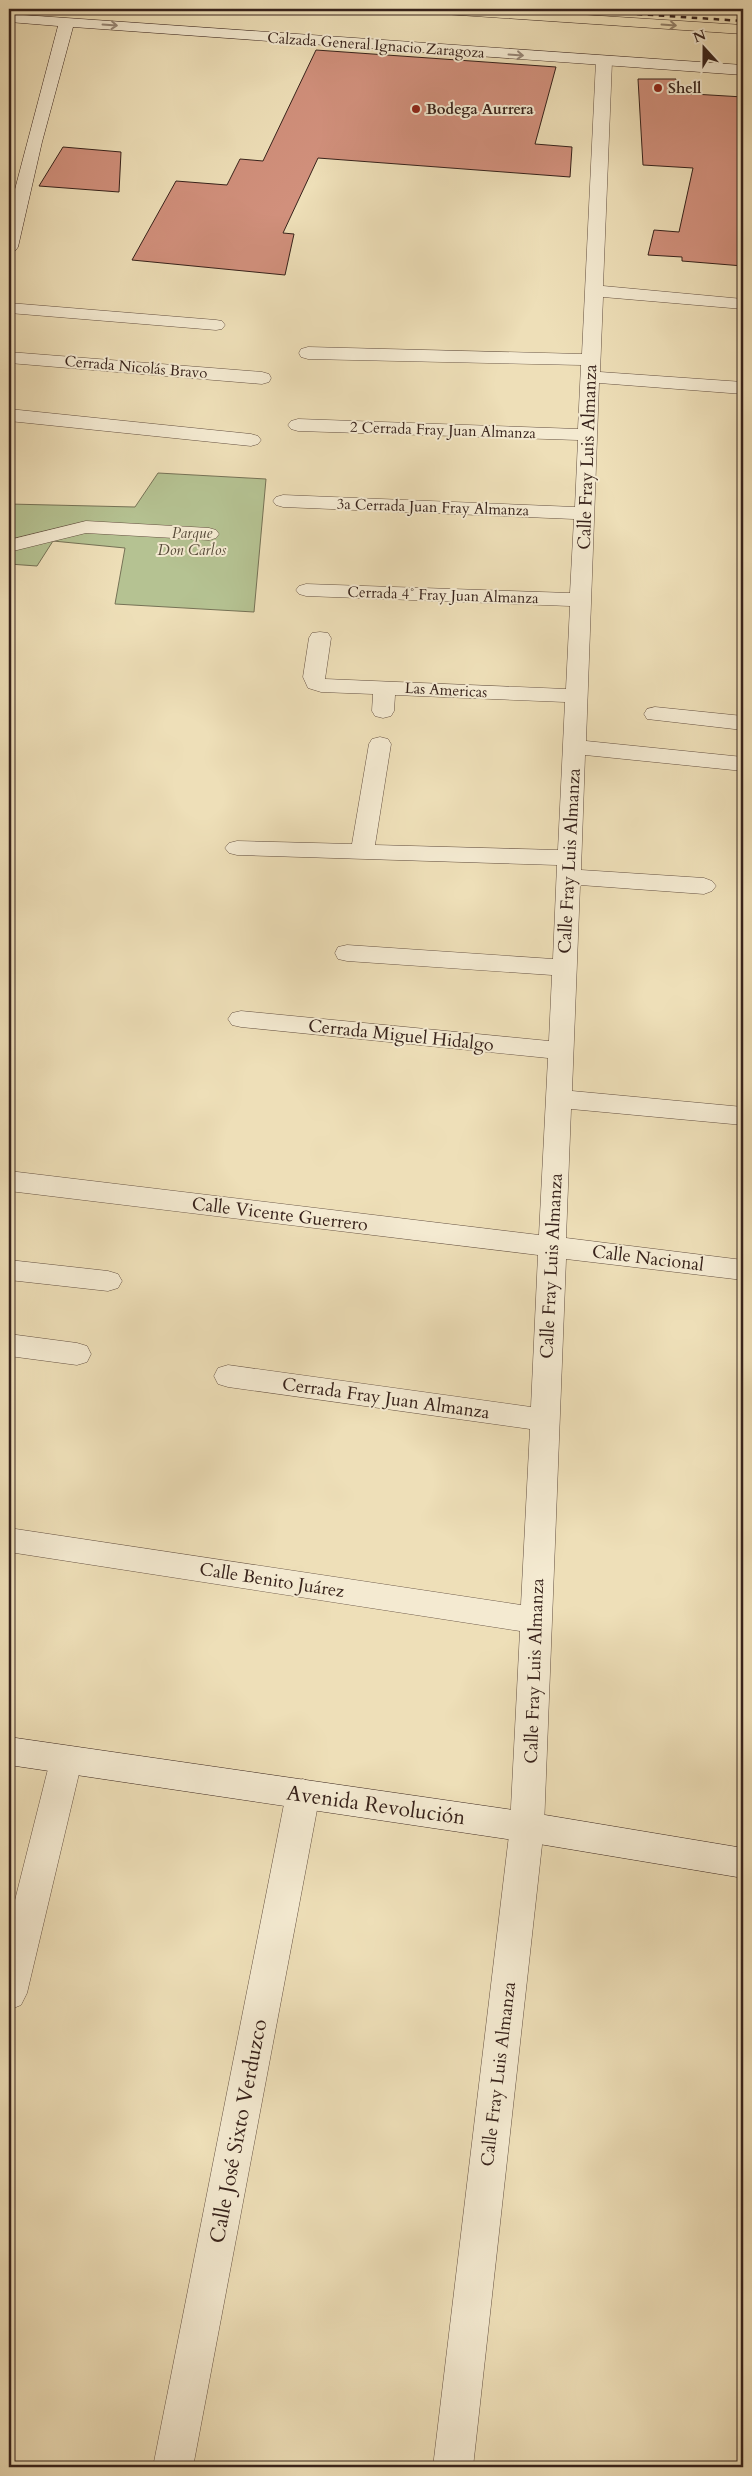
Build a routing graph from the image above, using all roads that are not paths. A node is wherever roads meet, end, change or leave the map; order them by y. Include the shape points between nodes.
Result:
1 (429, 9) edge
2 (9, 18) edge
3 (67, 22) junction
4 (743, 30) edge
5 (604, 61) junction
6 (743, 70) edge
7 (9, 247) edge
8 (594, 291) junction
9 (743, 304) edge
10 (9, 308) edge
11 (216, 325) dead end
12 (308, 353) dead end
13 (9, 357) edge
14 (591, 369) junction
15 (262, 378) dead end
16 (743, 388) edge
17 (9, 415) edge
18 (298, 425) dead end
19 (588, 435) junction
20 (251, 440) dead end
21 (282, 500) dead end
22 (584, 513) junction
23 (209, 534) dead end
24 (9, 546) edge
25 (306, 590) dead end
26 (581, 600) junction
27 (320, 638) dead end
28 (384, 687) junction
29 (576, 696) junction
30 (383, 711) dead end
31 (655, 714) dead end
32 (743, 723) edge
33 (380, 744) dead end
34 (574, 747) junction
35 (743, 764) edge
36 (237, 848) dead end
37 (362, 852) junction
38 (569, 868) junction
39 (704, 886) dead end
40 (347, 953) dead end
41 (564, 968) junction
42 (241, 1019) dead end
43 (561, 1051) junction
44 (558, 1099) junction
45 (743, 1116) edge
46 (9, 1181) edge
47 (552, 1247) junction
48 (9, 1270) edge
49 (743, 1270) edge
50 (108, 1281) dead end
51 (9, 1345) edge
52 (77, 1354) dead end
53 (228, 1376) dead end
54 (544, 1420) junction
55 (9, 1540) edge
56 (536, 1620) junction
57 (9, 1751) edge
58 (66, 1761) junction
59 (303, 1794) junction
60 (527, 1827) junction
61 (743, 1863) edge
62 (9, 1994) edge
63 (173, 2467) edge
64 (453, 2467) edge

1 -> 4 highway
2 - 3 street, Calzada General Ignacio Zaragoza
3 -> 5 street, Calzada General Ignacio Zaragoza
3 - 7 street
5 - 6 street, Calzada General Ignacio Zaragoza
5 - 8 street, Calle Fray Luis Almanza
8 - 9 street
8 - 14 street, Calle Fray Luis Almanza
10 - 11 street
12 - 14 street
13 - 15 street, Cerrada Nicolás Bravo
14 - 16 street
14 - 19 street, Calle Fray Luis Almanza
17 - 20 street
18 - 19 street, 2 Cerrada Fray Juan Almanza
19 - 22 street, Calle Fray Luis Almanza
21 - 22 street, 3a Cerrada Juan Fray Almanza
22 - 26 street, Calle Fray Luis Almanza
23 - 24 street via 86,528
25 - 26 street, Cerrada 4˚ Fray Juan Almanza
26 - 29 street, Calle Fray Luis Almanza
27 - 28 street, Las Americas via 314,677 316,683
28 - 29 street, Las Americas
28 - 30 street
29 - 34 street, Calle Fray Luis Almanza
31 - 32 street
33 - 37 street
34 - 35 street
34 - 38 street, Calle Fray Luis Almanza
36 - 37 street
37 - 38 street
38 - 39 street
38 - 41 street, Calle Fray Luis Almanza
40 - 41 street
41 - 43 street, Calle Fray Luis Almanza
42 - 43 street, Cerrada Miguel Hidalgo
43 - 44 street, Calle Fray Luis Almanza
44 - 45 street
44 - 47 street, Calle Fray Luis Almanza
46 - 47 street, Calle Vicente Guerrero
47 - 49 street, Calle Nacional
47 - 54 street, Calle Fray Luis Almanza
48 - 50 street
51 - 52 street
53 - 54 street, Cerrada Fray Juan Almanza
54 - 56 street, Calle Fray Luis Almanza
55 - 56 street, Calle Benito Juárez
56 - 60 street, Calle Fray Luis Almanza
57 - 58 street, Avenida Revolución
58 - 59 street, Avenida Revolución
58 - 62 street
59 - 60 street, Avenida Revolución
59 - 63 street, Calle José Sixto Verduzco
60 - 61 street, Avenida Revolución
60 - 64 street, Calle Fray Luis Almanza

